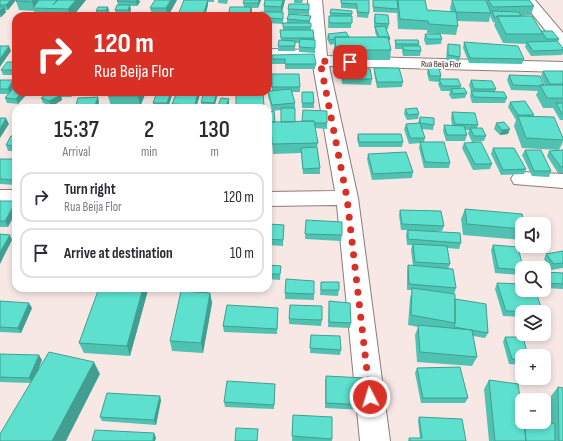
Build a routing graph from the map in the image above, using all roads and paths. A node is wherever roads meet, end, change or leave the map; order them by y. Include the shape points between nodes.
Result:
1 (315, 0) edge
2 (528, 0) edge
3 (563, 43) edge
4 (272, 54) edge
5 (320, 58) junction
6 (563, 67) edge
7 (521, 179) dead end
8 (563, 182) edge
9 (0, 197) edge
10 (12, 197) edge
11 (347, 198) junction
12 (272, 199) edge
13 (375, 441) edge

1 - 5 street
2 - 3 street
4 - 5 street, Rua Beija Flor
5 - 6 street, Rua Beija Flor
5 - 11 street
7 - 8 street
9 - 10 street
11 - 12 street
11 - 13 street

